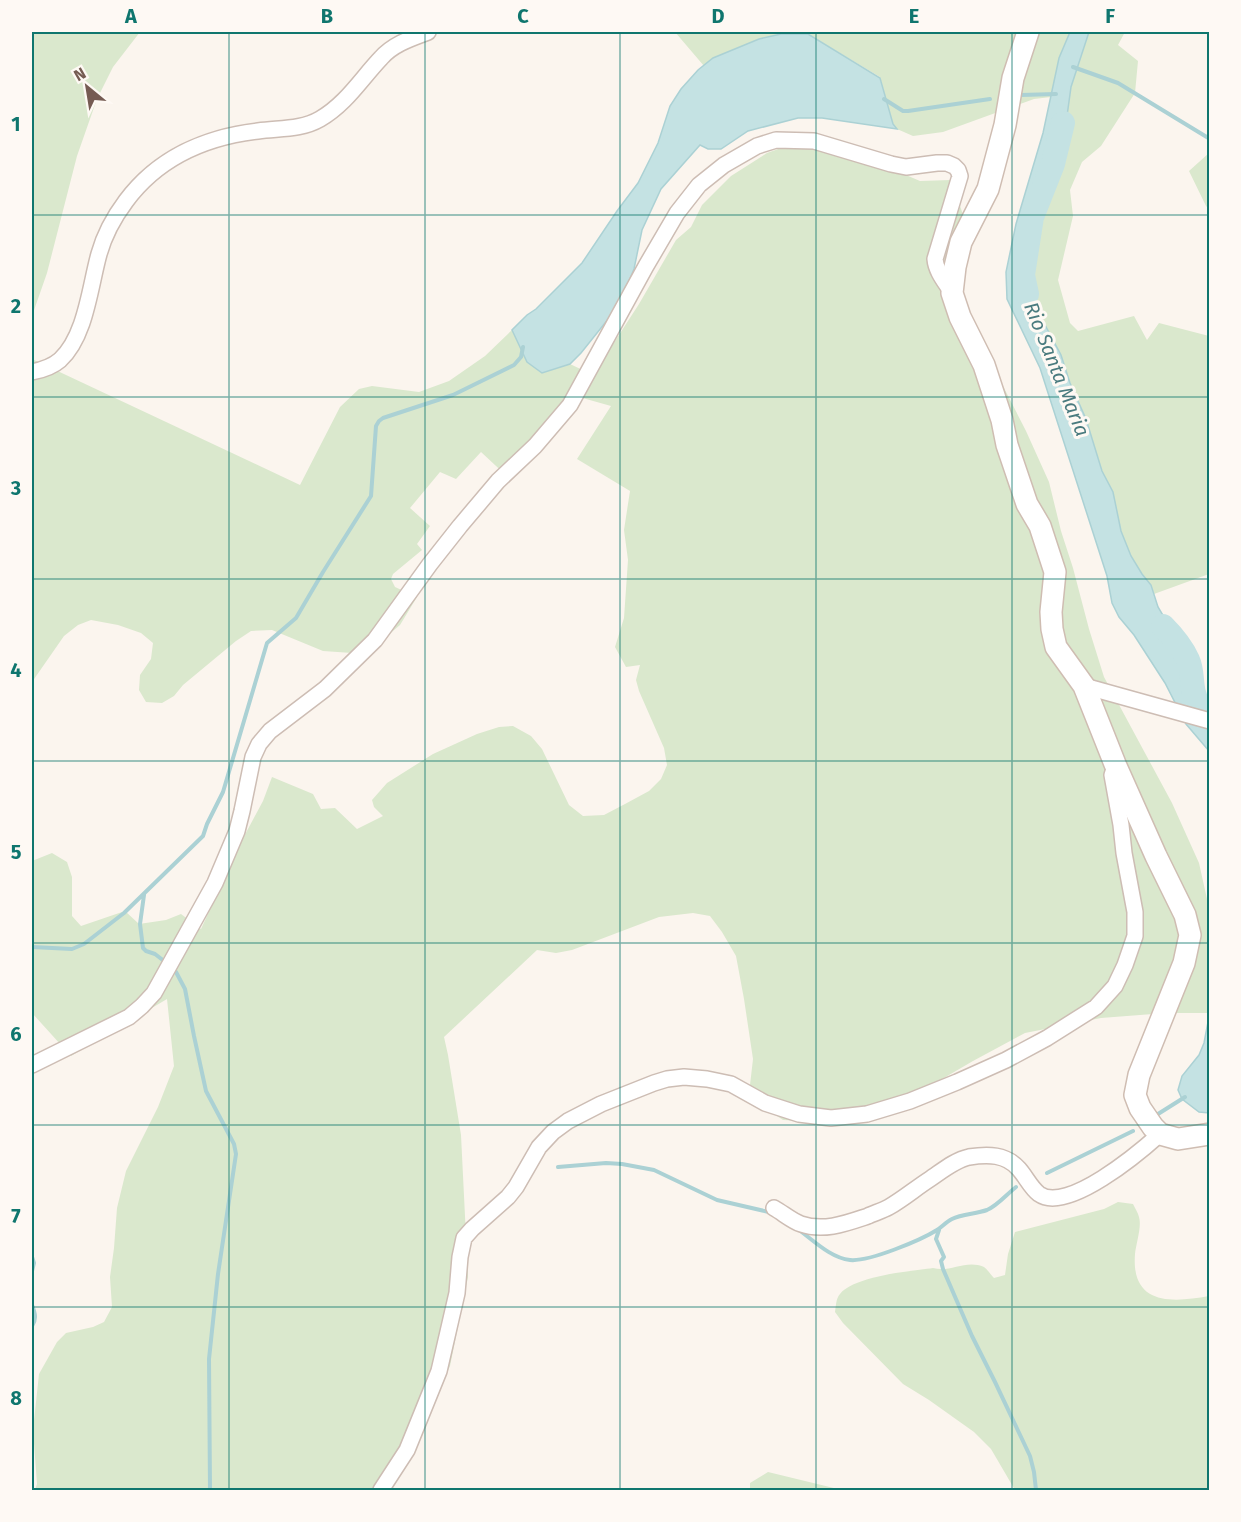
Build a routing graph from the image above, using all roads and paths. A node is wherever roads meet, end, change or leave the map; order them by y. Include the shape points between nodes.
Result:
1 (428, 32) edge
2 (1028, 32) edge
3 (952, 293) junction
4 (32, 372) edge
5 (1084, 686) junction
6 (1209, 721) edge
7 (1115, 764) junction
8 (32, 1065) edge
9 (1160, 1134) junction
10 (1209, 1134) edge
11 (774, 1208) dead end
12 (381, 1491) edge

1 - 4 street via 392,48 344,102 321,118 289,129 231,135 198,146 171,158 144,179 110,227 74,343 60,360
2 - 3 street via 1013,78 988,189 961,242
3 - 5 street via 984,365 1007,445 1054,572 1051,612 1056,647
3 - 8 street via 935,259 960,176 954,166 937,163 906,167 814,141 776,140 724,165 699,185 677,213 570,405 460,526 375,640 325,689 259,744 237,831 215,883 154,993 129,1017
5 - 6 street
5 - 7 street
7 - 9 street via 1185,915 1190,934 1184,963 1139,1075 1136,1095 1140,1108
7 - 12 street via 1112,776 1135,912 1135,936 1115,986 1096,1007 1006,1060 910,1101 867,1114 831,1118 799,1114 765,1103 731,1084 684,1077 654,1083 568,1121 539,1147 508,1197 464,1238 458,1293 439,1371 407,1450
9 - 10 street via 1178,1139
9 - 11 street via 1123,1165 1065,1196 1041,1195 1008,1159 990,1155 966,1158 887,1208 846,1224 823,1228 801,1224

